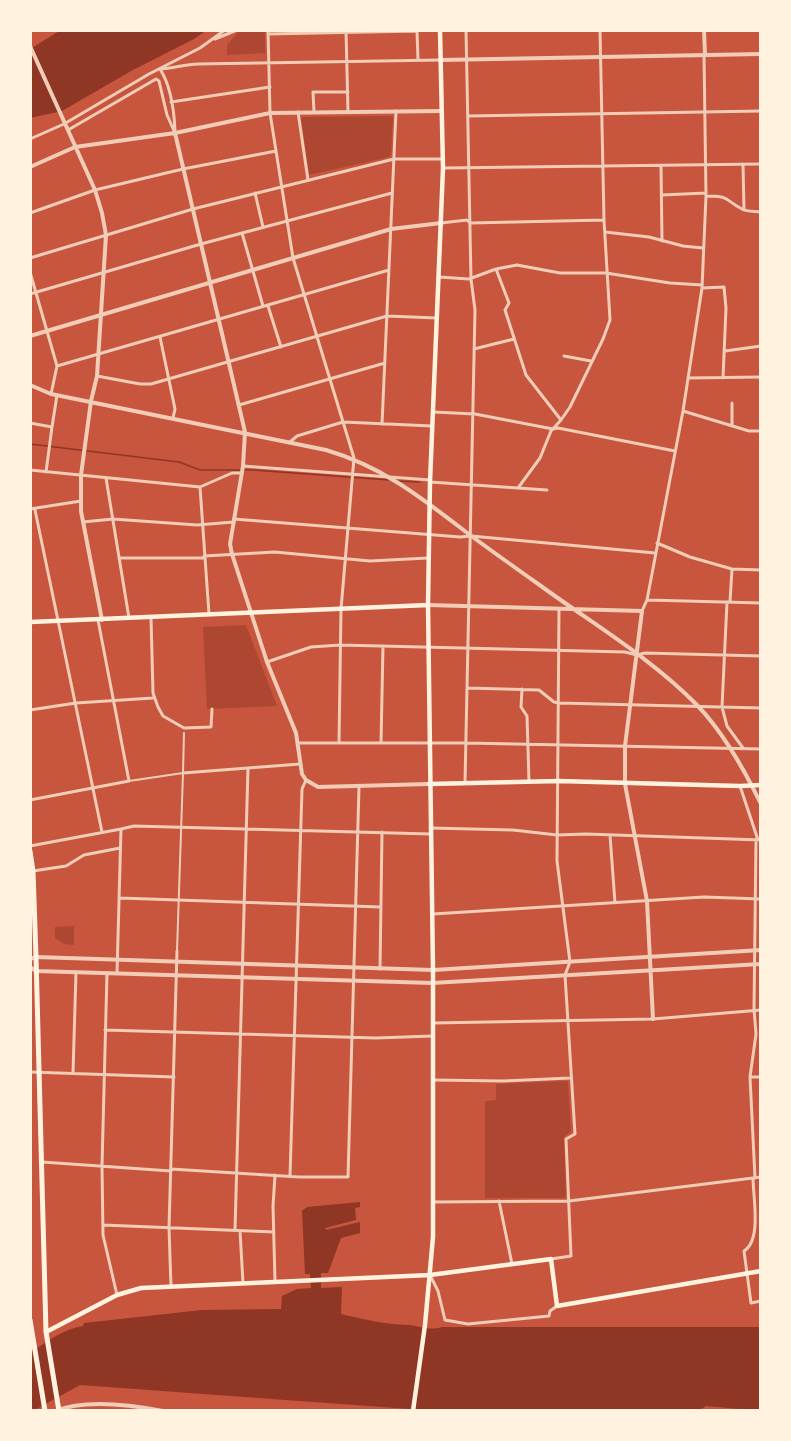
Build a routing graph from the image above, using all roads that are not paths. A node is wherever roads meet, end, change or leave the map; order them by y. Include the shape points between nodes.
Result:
1 (225, 30) edge
2 (237, 30) edge
3 (440, 30) edge
4 (466, 30) edge
5 (600, 30) edge
6 (704, 30) edge
7 (346, 31) edge
8 (268, 32) edge
9 (213, 39) junction
10 (30, 46) edge
11 (761, 54) edge
12 (704, 55) junction
13 (601, 57) junction
14 (441, 60) junction
15 (467, 60) junction
16 (418, 61) junction
17 (347, 62) junction
18 (269, 63) junction
19 (160, 69) junction
20 (270, 87) junction
21 (348, 92) junction
22 (171, 102) junction
23 (396, 111) junction
24 (442, 111) junction
25 (761, 111) edge
26 (298, 112) junction
27 (314, 112) junction
28 (348, 112) junction
29 (705, 112) junction
30 (270, 113) junction
31 (602, 113) junction
32 (468, 116) junction
33 (64, 124) junction
34 (67, 131) junction
35 (175, 133) junction
36 (30, 139) edge
37 (75, 147) junction
38 (276, 150) junction
39 (394, 159) junction
40 (443, 159) junction
41 (743, 164) junction
42 (761, 164) edge
43 (705, 165) junction
44 (30, 166) edge
45 (661, 166) junction
46 (603, 167) junction
47 (443, 168) junction
48 (183, 169) junction
49 (469, 169) junction
50 (308, 180) junction
51 (282, 187) junction
52 (95, 190) junction
53 (255, 193) junction
54 (392, 193) junction
55 (662, 195) junction
56 (706, 195) junction
57 (193, 209) junction
58 (744, 210) junction
59 (761, 212) edge
60 (30, 213) edge
61 (287, 220) junction
62 (604, 220) junction
63 (441, 223) junction
64 (470, 223) junction
65 (263, 227) junction
66 (391, 229) junction
67 (242, 232) junction
68 (604, 232) junction
69 (106, 235) junction
70 (662, 241) junction
71 (201, 244) junction
72 (703, 248) junction
73 (30, 258) edge
74 (293, 258) junction
75 (496, 269) junction
76 (253, 270) junction
77 (389, 270) junction
78 (30, 272) edge
79 (104, 272) junction
80 (606, 273) junction
81 (439, 277) junction
82 (471, 279) junction
83 (210, 283) junction
84 (702, 286) junction
85 (36, 293) junction
86 (30, 294) edge
87 (303, 295) junction
88 (266, 306) junction
89 (101, 315) junction
90 (387, 316) junction
91 (437, 318) junction
92 (218, 320) junction
93 (47, 331) junction
94 (30, 336) edge
95 (316, 336) junction
96 (160, 337) junction
97 (514, 339) junction
98 (761, 346) edge
99 (281, 347) junction
100 (474, 349) junction
101 (725, 351) junction
102 (99, 354) junction
103 (564, 356) dead end
104 (592, 361) junction
105 (228, 362) junction
106 (385, 363) junction
107 (57, 366) junction
108 (97, 376) junction
109 (761, 377) edge
110 (688, 378) junction
111 (723, 378) junction
112 (169, 379) junction
113 (330, 379) junction
114 (30, 385) edge
115 (54, 394) junction
116 (91, 401) junction
117 (732, 403) dead end
118 (238, 405) junction
119 (683, 411) junction
120 (433, 412) junction
121 (473, 414) junction
122 (173, 418) junction
123 (561, 420) junction
124 (343, 422) junction
125 (30, 423) edge
126 (382, 424) junction
127 (732, 425) junction
128 (52, 426) junction
129 (432, 426) junction
130 (554, 429) junction
131 (761, 431) edge
132 (245, 432) junction
133 (290, 442) junction
134 (675, 452) junction
135 (354, 458) junction
136 (30, 470) edge
137 (243, 470) junction
138 (46, 472) junction
139 (81, 475) junction
140 (106, 478) junction
141 (351, 478) junction
142 (390, 478) junction
143 (430, 481) junction
144 (472, 485) junction
145 (200, 488) junction
146 (518, 488) junction
147 (547, 490) dead end
148 (81, 501) junction
149 (429, 503) junction
150 (30, 509) edge
151 (35, 510) junction
152 (113, 519) junction
153 (234, 520) junction
154 (83, 522) junction
155 (203, 524) junction
156 (347, 527) junction
157 (429, 535) junction
158 (471, 536) junction
159 (657, 543) junction
160 (655, 553) junction
161 (232, 554) junction
162 (205, 557) junction
163 (119, 558) junction
164 (344, 558) junction
165 (428, 558) junction
166 (732, 569) junction
167 (761, 570) edge
168 (647, 600) junction
169 (728, 602) junction
170 (761, 603) edge
171 (428, 605) junction
172 (470, 605) junction
173 (340, 609) junction
174 (559, 609) junction
175 (575, 609) junction
176 (642, 611) junction
177 (250, 613) junction
178 (209, 614) junction
179 (129, 618) junction
180 (151, 618) junction
181 (100, 620) junction
182 (57, 621) junction
183 (30, 622) edge
184 (340, 645) junction
185 (383, 646) junction
186 (429, 647) junction
187 (468, 648) junction
188 (559, 650) junction
189 (637, 655) junction
190 (724, 655) junction
191 (761, 656) edge
192 (267, 662) junction
193 (468, 688) junction
194 (522, 689) junction
195 (154, 698) junction
196 (113, 700) junction
197 (76, 702) junction
198 (559, 703) junction
199 (630, 704) junction
200 (698, 706) junction
201 (722, 707) junction
202 (761, 708) edge
203 (30, 710) edge
204 (212, 710) dead end
205 (184, 731) junction
206 (298, 743) junction
207 (339, 743) junction
208 (381, 743) junction
209 (430, 743) junction
210 (466, 743) junction
211 (528, 745) junction
212 (559, 745) junction
213 (625, 746) junction
214 (731, 748) junction
215 (743, 748) junction
216 (761, 748) edge
217 (300, 764) junction
218 (248, 768) junction
219 (183, 773) junction
220 (306, 780) junction
221 (129, 781) junction
222 (559, 781) junction
223 (529, 782) junction
224 (465, 783) junction
225 (429, 784) junction
226 (625, 784) junction
227 (752, 785) junction
228 (761, 785) edge
229 (740, 786) junction
230 (359, 787) junction
231 (93, 788) junction
232 (30, 800) edge
233 (761, 804) edge
234 (181, 827) junction
235 (246, 828) junction
236 (121, 829) junction
237 (301, 830) junction
238 (357, 831) junction
239 (430, 831) junction
240 (102, 832) junction
241 (382, 832) junction
242 (557, 835) junction
243 (610, 835) junction
244 (635, 836) junction
245 (758, 840) edge
246 (30, 846) edge
247 (120, 848) junction
248 (30, 851) edge
249 (33, 871) junction
250 (120, 898) junction
251 (754, 898) junction
252 (761, 898) edge
253 (178, 900) junction
254 (647, 901) junction
255 (244, 902) junction
256 (615, 903) junction
257 (299, 904) junction
258 (355, 906) junction
259 (380, 907) junction
260 (562, 907) junction
261 (431, 914) junction
262 (754, 950) junction
263 (761, 950) edge
264 (177, 951) joint
265 (650, 957) junction
266 (33, 958) edge
267 (118, 960) junction
268 (177, 962) junction
269 (570, 962) junction
270 (242, 964) junction
271 (754, 964) junction
272 (761, 964) edge
273 (297, 966) junction
274 (30, 967) edge
275 (354, 968) junction
276 (380, 969) junction
277 (650, 969) junction
278 (433, 970) junction
279 (36, 971) junction
280 (76, 972) junction
281 (107, 972) junction
282 (117, 973) junction
283 (177, 975) junction
284 (565, 975) junction
285 (242, 977) junction
286 (297, 978) junction
287 (353, 980) junction
288 (432, 983) junction
289 (754, 1009) junction
290 (761, 1010) edge
291 (653, 1019) junction
292 (567, 1022) junction
293 (433, 1023) junction
294 (105, 1030) junction
295 (176, 1032) junction
296 (240, 1034) junction
297 (295, 1036) junction
298 (433, 1036) junction
299 (351, 1037) junction
300 (30, 1072) edge
301 (39, 1072) junction
302 (73, 1073) junction
303 (104, 1075) junction
304 (174, 1077) junction
305 (750, 1077) junction
306 (761, 1077) edge
307 (570, 1078) junction
308 (433, 1080) junction
309 (42, 1162) junction
310 (102, 1166) junction
311 (171, 1170) junction
312 (237, 1173) junction
313 (275, 1175) junction
314 (290, 1176) junction
315 (761, 1177) edge
316 (754, 1178) junction
317 (499, 1201) junction
318 (569, 1201) junction
319 (433, 1202) junction
320 (103, 1225) junction
321 (169, 1228) junction
322 (235, 1230) junction
323 (240, 1231) junction
324 (274, 1232) junction
325 (551, 1259) junction
326 (513, 1264) junction
327 (761, 1271) edge
328 (748, 1273) junction
329 (430, 1275) junction
330 (275, 1283) junction
331 (243, 1284) junction
332 (171, 1287) junction
333 (117, 1295) junction
334 (761, 1301) edge
335 (556, 1306) junction
336 (30, 1320) edge
337 (46, 1335) junction
338 (32, 1339) edge
339 (45, 1408) edge
340 (57, 1409) edge
341 (147, 1409) edge
342 (413, 1410) edge
343 (163, 1411) edge

1 - 9 street
2 - 9 street
3 - 14 main road
4 - 15 street
5 - 13 street
6 - 12 street
7 - 8 street
7 - 16 street via 417,31
7 - 17 street
8 - 18 street
9 - 19 street
10 - 33 street
11 - 12 street
12 - 13 street
12 - 29 street
13 - 15 street
13 - 31 street
14 - 15 street
14 - 16 street
14 - 24 main road
15 - 32 street
16 - 17 street
17 - 18 street
17 - 21 street
18 - 19 street via 184,64
18 - 20 street
19 - 22 street
19 - 33 street
20 - 22 street
20 - 30 street
21 - 27 street via 313,92
21 - 28 street
22 - 35 street
23 - 24 street
23 - 28 street
23 - 39 street
24 - 40 main road
25 - 29 street
26 - 27 street
26 - 30 street
26 - 50 street
27 - 28 street
29 - 31 street
29 - 43 street
30 - 35 street
30 - 38 street
31 - 32 street
31 - 46 street
32 - 49 street
33 - 34 street
33 - 36 street
34 - 35 street via 156,79
34 - 37 street
35 - 37 street
35 - 48 street
37 - 44 street
37 - 52 street
38 - 48 street
38 - 51 street
39 - 40 street
39 - 50 street
39 - 54 street
40 - 47 main road
41 - 42 street
41 - 43 street
41 - 58 street
43 - 45 street
43 - 56 street
45 - 46 street
45 - 55 street
46 - 49 street
46 - 62 street
47 - 49 street
47 - 63 main road
48 - 52 street
48 - 57 street
49 - 64 street
50 - 51 street
51 - 53 street
51 - 61 street
52 - 60 street
52 - 69 street
53 - 57 street
53 - 65 street
54 - 61 street
54 - 66 street
55 - 56 street
55 - 70 street
56 - 58 street via 728,198
56 - 72 street
57 - 69 street
57 - 71 street
58 - 59 street
61 - 65 street
61 - 74 street
62 - 64 street
62 - 68 street
63 - 64 street
63 - 66 street
63 - 81 main road
64 - 82 street
65 - 67 street
66 - 74 street
66 - 77 street
67 - 71 street
67 - 76 street
68 - 70 street
68 - 80 street
69 - 73 street
69 - 79 street
70 - 72 street
71 - 79 street
71 - 83 street
72 - 84 street
74 - 76 street
74 - 87 street
75 - 80 street via 517,265 560,273
75 - 82 street
75 - 97 street via 509,303 505,310
76 - 83 street
76 - 88 street
77 - 87 street
77 - 90 street
78 - 85 street
79 - 85 street
79 - 89 street
80 - 84 street
80 - 104 street via 610,320
81 - 82 street
81 - 91 main road
82 - 100 street
83 - 89 street
83 - 92 street
84 - 101 street via 724,287
84 - 110 street
85 - 86 street
85 - 93 street
87 - 88 street
87 - 95 street
88 - 92 street
88 - 99 street
89 - 93 street
89 - 102 street
90 - 91 street
90 - 95 street
90 - 106 street
91 - 120 main road
92 - 96 street
92 - 105 street
93 - 94 street
93 - 107 street
95 - 99 street
95 - 113 street
96 - 102 street
96 - 112 street
97 - 100 street
97 - 123 street via 526,375
98 - 101 street
99 - 105 street
100 - 121 street
101 - 111 street
102 - 107 street
102 - 108 street
103 - 104 street
104 - 123 street
105 - 112 street
105 - 118 street
106 - 113 street
106 - 126 street
107 - 115 street
108 - 112 street via 140,384
108 - 116 street
109 - 111 street
110 - 111 street
110 - 119 street
112 - 122 street
113 - 118 street
113 - 124 street
114 - 115 street
115 - 116 street
115 - 128 street
116 - 122 street
116 - 139 street
117 - 127 street
118 - 132 street
119 - 127 street
119 - 134 street
120 - 121 street
120 - 129 main road
121 - 130 street
121 - 144 street
122 - 132 street
123 - 130 street
124 - 126 street
124 - 133 street via 297,436
124 - 135 street
125 - 128 street
126 - 129 street
127 - 131 street
128 - 138 street
129 - 143 main road
130 - 134 street
130 - 146 street via 540,458
132 - 133 street
132 - 137 street
133 - 135 street
134 - 159 street
135 - 141 street
135 - 142 street
136 - 138 street
137 - 141 street
137 - 145 street
137 - 153 street
138 - 139 street
139 - 140 street
139 - 148 street
140 - 145 street
140 - 152 street
141 - 142 street
141 - 156 street
142 - 143 street
142 - 149 street
143 - 144 street
143 - 149 main road
144 - 146 street
144 - 158 street
145 - 155 street
146 - 147 street
148 - 151 street
148 - 154 street
149 - 157 main road
149 - 158 street
150 - 151 street
151 - 182 street
152 - 154 street
152 - 155 street
152 - 163 street
153 - 155 street
153 - 156 street
153 - 161 street
154 - 181 street
155 - 162 street
156 - 157 street
156 - 164 street
157 - 158 street
157 - 165 main road
158 - 160 street
158 - 172 street
158 - 175 street
159 - 160 street
159 - 166 street
160 - 168 street
161 - 162 street
161 - 164 street via 275,552
161 - 177 street
162 - 163 street
162 - 178 street
163 - 179 street
164 - 165 street
164 - 173 street
165 - 171 main road
166 - 167 street
166 - 169 street
168 - 169 street
168 - 176 street
169 - 170 street
169 - 190 street
171 - 172 street
171 - 173 main road
171 - 186 main road
172 - 174 street
172 - 187 street
173 - 177 main road
173 - 184 street
174 - 175 street
174 - 188 street
175 - 176 street
175 - 189 street
176 - 189 street
177 - 178 main road
177 - 192 street
178 - 180 main road
179 - 180 main road
179 - 181 main road
180 - 195 street
181 - 182 main road
181 - 196 street
182 - 183 main road
182 - 197 street
184 - 185 street
184 - 192 street via 311,647
184 - 207 street
185 - 186 street
185 - 208 street
186 - 187 street
186 - 209 main road
187 - 188 street
187 - 193 street
188 - 189 street
188 - 198 street
189 - 190 street
189 - 199 street
189 - 200 street
190 - 191 street
190 - 201 street
192 - 206 street
193 - 194 street
193 - 210 street
194 - 198 street via 539,690
194 - 211 street
195 - 196 street
195 - 205 street via 164,716
196 - 197 street
196 - 221 street
197 - 203 street
197 - 231 street
198 - 199 street
198 - 212 street
199 - 200 street
199 - 213 street
200 - 201 street
200 - 214 street
201 - 202 street
201 - 215 street via 727,726
204 - 205 street via 211,728
205 - 219 street
206 - 207 street
206 - 217 street
207 - 208 street
208 - 209 street
209 - 210 street
209 - 225 main road
210 - 211 street
210 - 224 street
211 - 212 street
211 - 223 street
212 - 213 street
212 - 222 street
213 - 214 street
213 - 226 street
214 - 215 street
214 - 227 street
215 - 216 street
217 - 218 street
217 - 220 street
218 - 219 street
218 - 235 street
219 - 221 street
219 - 234 street
220 - 230 street via 318,788
220 - 237 street via 302,789
221 - 231 street
222 - 223 main road
222 - 226 main road
222 - 242 street
223 - 224 main road
224 - 225 main road
225 - 230 street
225 - 239 main road
226 - 229 main road
226 - 244 street
227 - 228 main road
227 - 229 main road
227 - 233 street
229 - 245 street
230 - 238 street
231 - 232 street
231 - 240 street
234 - 235 street
234 - 236 street
234 - 253 street
235 - 237 street
235 - 255 street
236 - 240 street
236 - 247 street
237 - 238 street
237 - 257 street
238 - 241 street
238 - 258 street
239 - 241 street
239 - 242 street via 513,830
239 - 261 main road
240 - 246 street
241 - 259 street
242 - 243 street
242 - 260 street
243 - 244 street
243 - 256 street
244 - 245 street
244 - 254 street
245 - 251 street
247 - 249 street via 84,855 66,866
247 - 250 street
248 - 249 highway
249 - 266 highway
250 - 253 street
250 - 267 street
251 - 252 street
251 - 254 street
251 - 262 street
253 - 255 street
253 - 264 street
254 - 256 street
254 - 265 street
255 - 257 street
255 - 270 street
256 - 260 street
257 - 258 street
257 - 273 street
258 - 259 street
258 - 275 street
259 - 276 street
260 - 261 street
260 - 269 street
261 - 278 main road
262 - 263 street
262 - 265 street
262 - 271 street
264 - 268 street
265 - 269 street
265 - 277 street
266 - 267 street
266 - 279 highway
267 - 268 street
267 - 282 street
268 - 270 street
268 - 283 street
269 - 278 street
269 - 284 street
270 - 273 street
270 - 285 street
271 - 272 street
271 - 277 street
271 - 289 street
273 - 275 street
273 - 286 street
274 - 279 street
275 - 276 street
275 - 287 street
276 - 278 street
277 - 284 street
277 - 291 street
278 - 288 main road
279 - 280 street
279 - 301 highway
280 - 281 street
280 - 302 street
281 - 282 street
281 - 294 street
282 - 283 street
283 - 285 street
283 - 295 street
284 - 288 street
284 - 292 street
285 - 286 street
285 - 296 street
286 - 287 street
286 - 297 street
287 - 288 street
287 - 299 street
288 - 293 main road
289 - 290 street
289 - 291 street
289 - 305 street via 756,1034
291 - 292 street
292 - 293 street
292 - 307 street
293 - 298 main road
294 - 295 street
294 - 303 street
295 - 296 street
295 - 304 street
296 - 297 street
296 - 312 street
297 - 299 street
297 - 314 street
298 - 299 street
298 - 308 main road
299 - 314 street via 348,1177
300 - 301 street
301 - 302 street
301 - 309 highway
302 - 303 street
303 - 304 street
303 - 310 street
304 - 311 street
305 - 306 street
305 - 316 street
307 - 308 street
307 - 318 street via 575,1134 566,1139
308 - 319 main road
309 - 310 street
309 - 337 highway
310 - 311 street
310 - 320 street
311 - 312 street
311 - 321 street
312 - 313 street
312 - 322 street
313 - 314 street
313 - 324 street
315 - 316 street
316 - 318 street
316 - 328 street via 755,1232 744,1251
317 - 318 street
317 - 319 street
317 - 326 street
318 - 325 street via 571,1256
319 - 329 main road
320 - 321 street
320 - 333 street
321 - 322 street
321 - 332 street
322 - 323 street
323 - 324 street
323 - 331 street
324 - 330 street
325 - 326 main road
325 - 335 main road
326 - 329 main road
327 - 328 main road
328 - 334 street via 751,1303
328 - 335 main road
329 - 330 main road
329 - 335 street via 445,1320 468,1324 549,1316
329 - 342 main road
330 - 331 main road
331 - 332 main road
332 - 333 main road via 141,1288
333 - 337 main road
336 - 338 highway
337 - 338 highway
337 - 340 highway
338 - 339 highway
340 - 341 street via 124,1404
341 - 343 street

